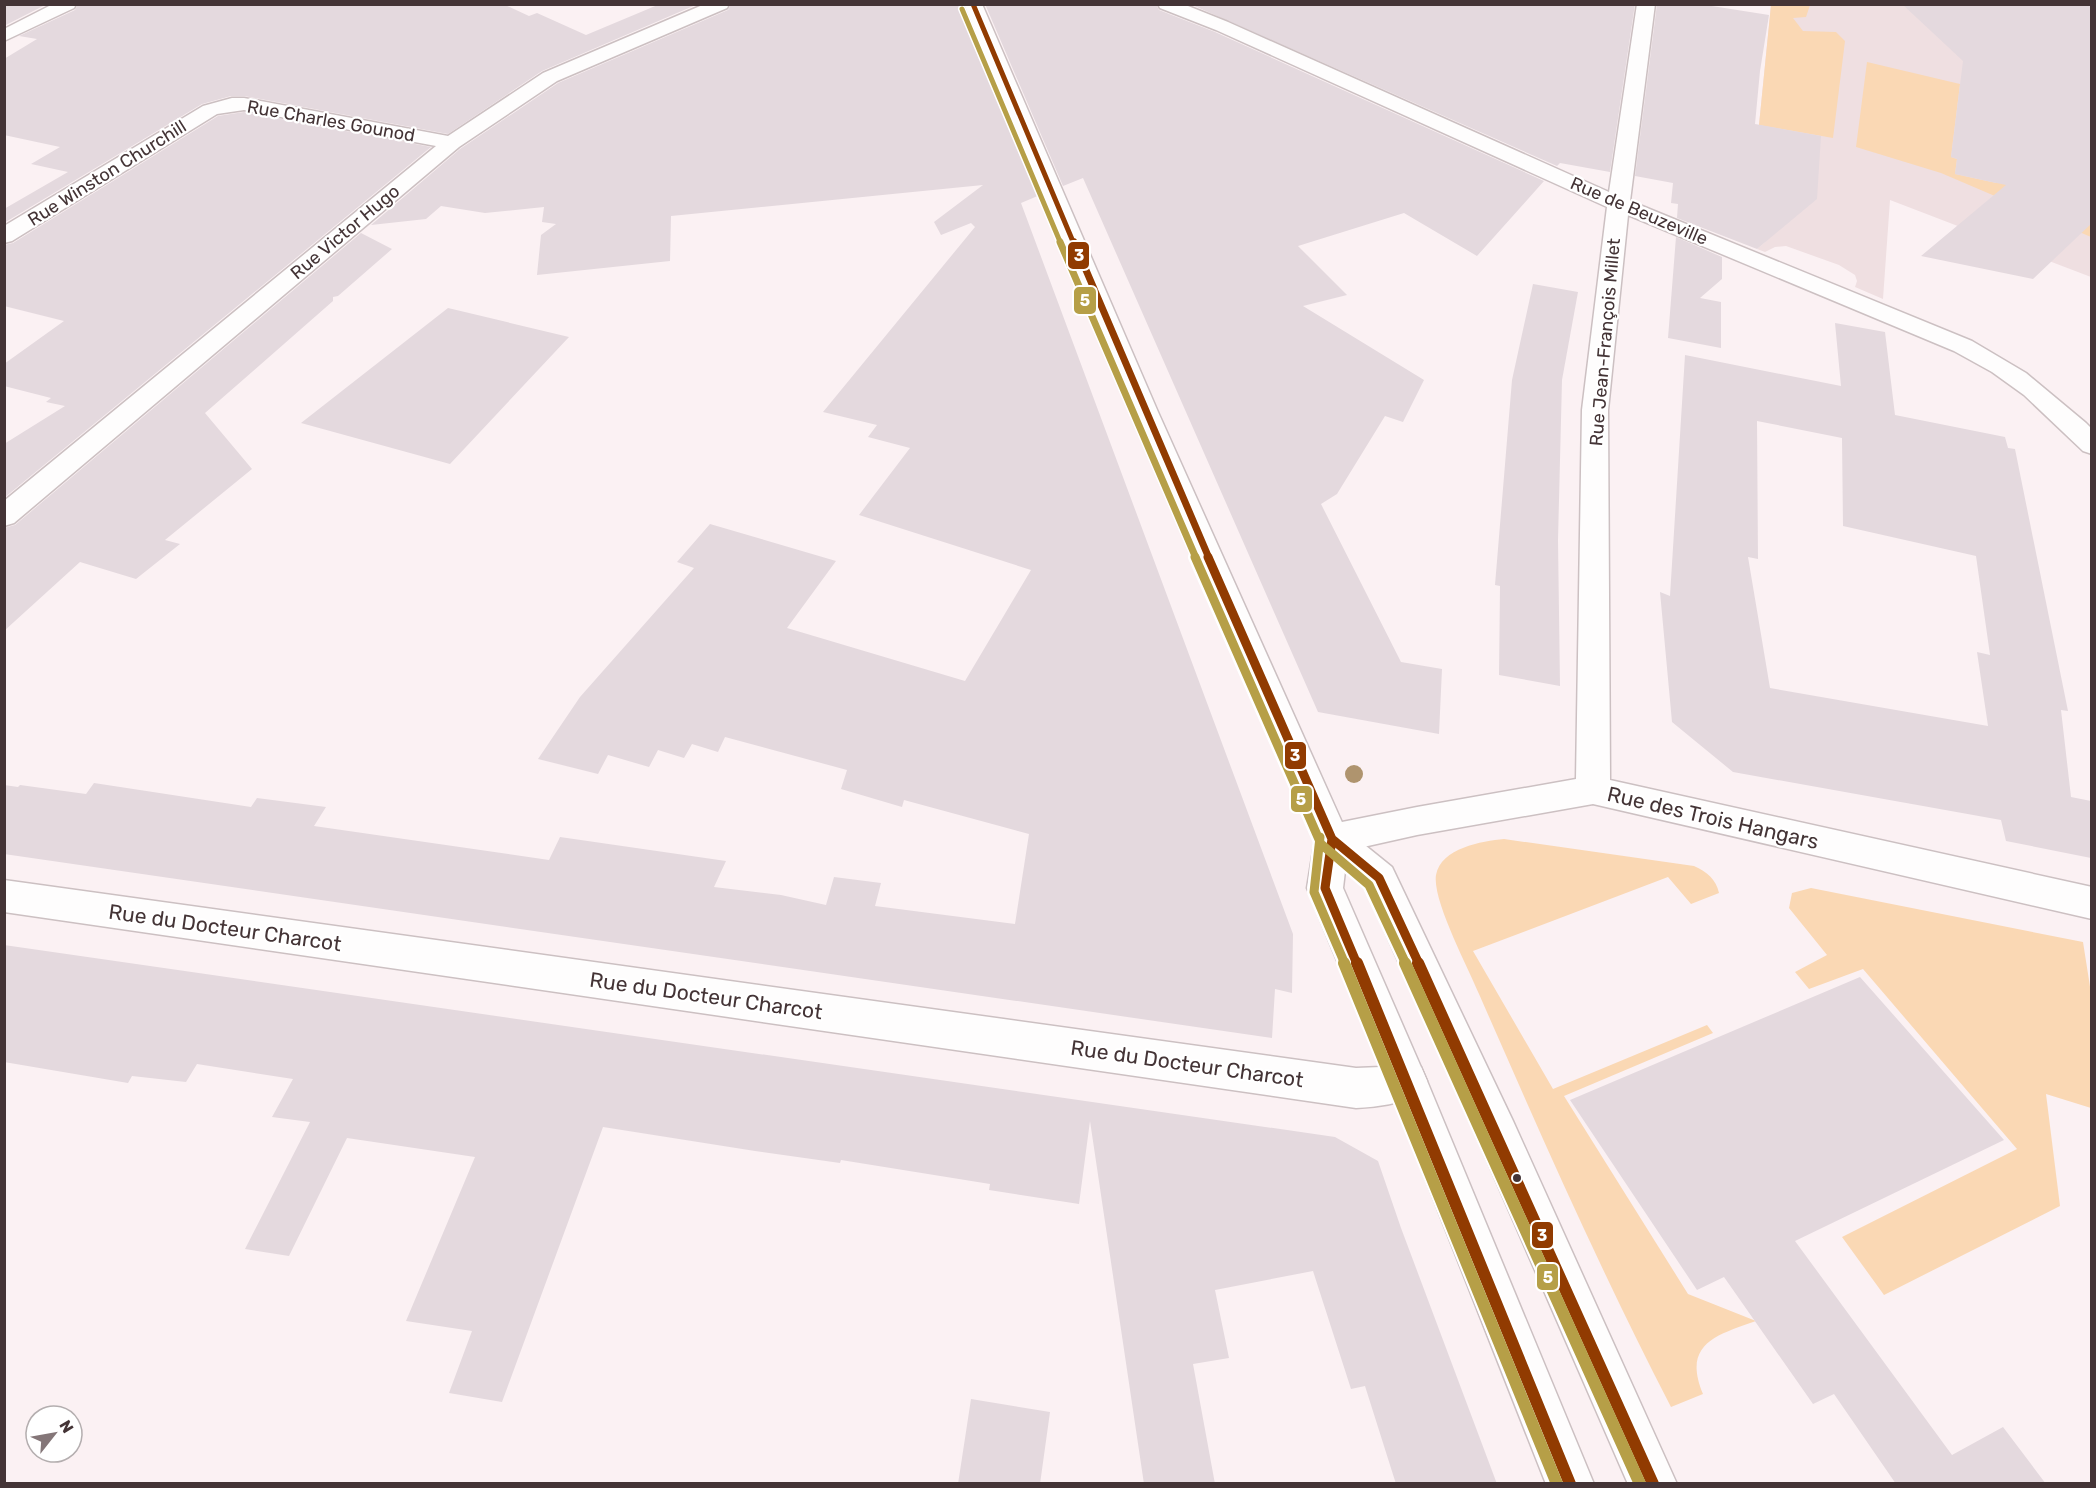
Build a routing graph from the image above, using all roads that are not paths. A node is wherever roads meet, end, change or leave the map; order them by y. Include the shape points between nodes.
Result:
1 (68, 4) edge
2 (721, 4) edge
3 (973, 4) edge
4 (1166, 4) edge
5 (1646, 4) edge
6 (4, 36) edge
7 (210, 110) joint
8 (452, 143) junction
9 (1619, 204) junction
10 (4, 236) edge
11 (2091, 446) edge
12 (4, 516) edge
13 (1593, 790) junction
14 (1332, 839) junction
15 (4, 896) edge
16 (2091, 903) edge
17 (1407, 1081) junction
18 (1570, 1484) edge
19 (1653, 1484) edge

1 - 6 street
2 - 8 street, Rue Victor Hugo via 550,77
3 - 14 street via 1145,412
4 - 9 street, Rue de Beuzeville
5 - 9 street, Rue Jean-François Millet
7 - 8 street, Rue Charles Gounod via 244,104
7 - 10 street, Rue Winston Churchill
8 - 12 street, Rue Victor Hugo
9 - 11 street, Rue de Beuzeville via 1972,350 2028,384 2055,406
9 - 13 street, Rue Jean-François Millet via 1595,410
13 - 14 street, Rue des Trois Hangars
13 - 16 street, Rue des Trois Hangars
14 - 17 street via 1325,888
14 - 19 street via 1379,878
15 - 17 street, Rue du Docteur Charcot via 1356,1088
17 - 18 street

